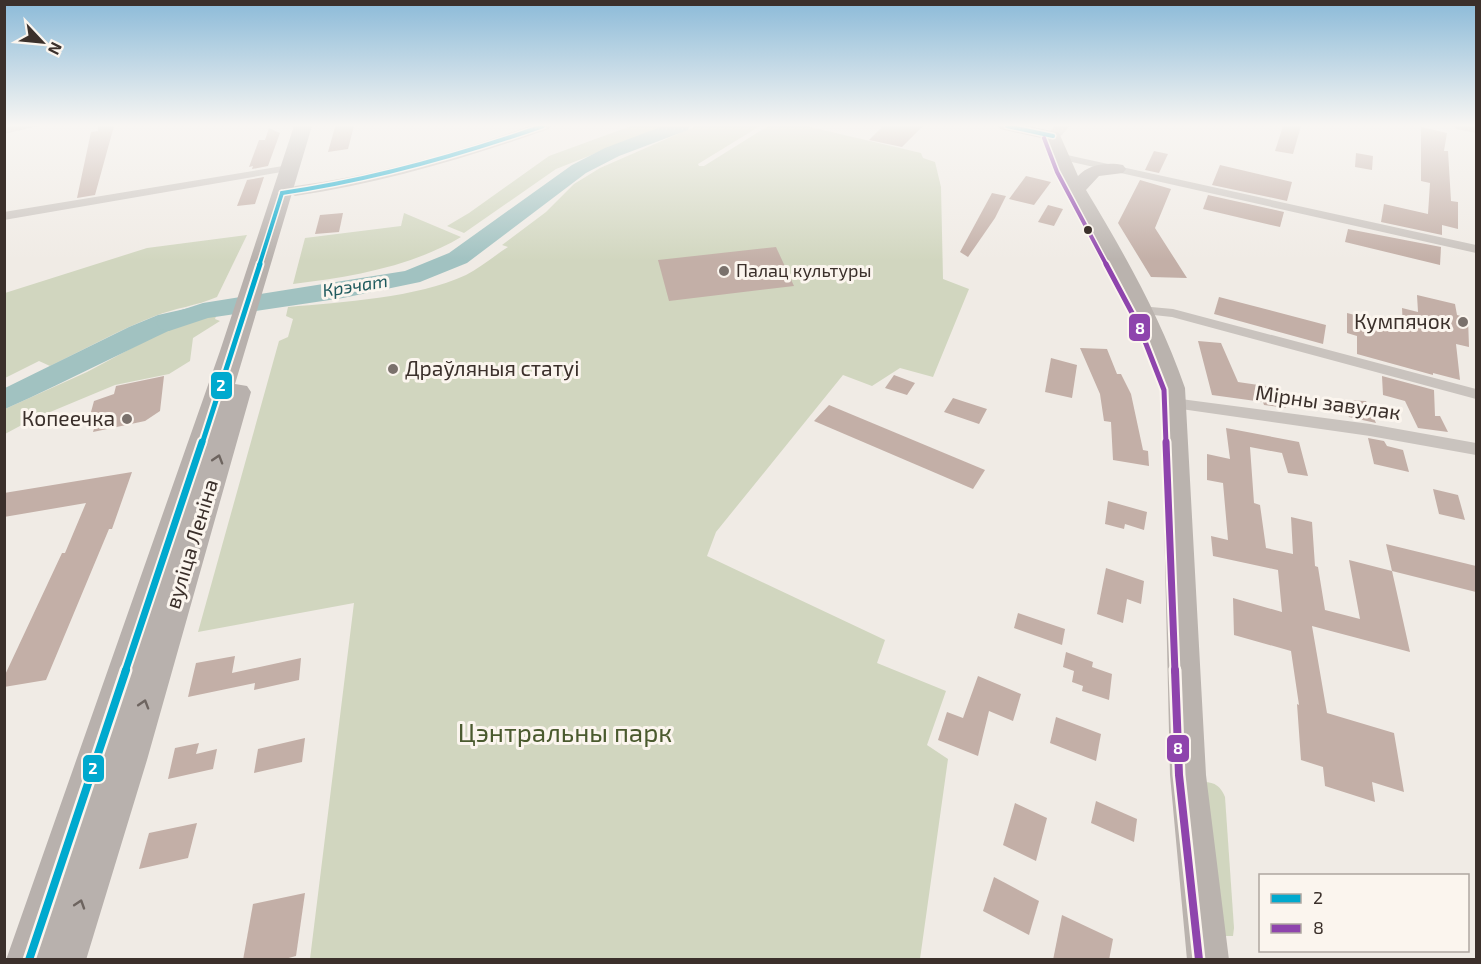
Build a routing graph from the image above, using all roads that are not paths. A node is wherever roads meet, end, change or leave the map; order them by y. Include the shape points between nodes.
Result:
1 (278, 171) edge
2 (295, 171) edge
3 (400, 171) edge
4 (1066, 171) edge
5 (1097, 171) edge
6 (1130, 171) edge
7 (1077, 190) junction
8 (289, 192) junction
9 (4, 216) edge
10 (1476, 249) edge
11 (1140, 310) junction
12 (251, 319) junction
13 (1476, 394) edge
14 (1173, 403) junction
15 (1476, 449) edge
16 (29, 960) edge
17 (62, 960) edge
18 (1208, 960) edge

1 - 9 street
2 - 8 main road, вуліца Леніна
3 - 8 street
4 - 7 main road
5 - 7 main road via 1090,172
6 - 10 street
7 - 11 main road
8 - 12 main road, вуліца Леніна
11 - 13 street via 1173,313
11 - 14 main road via 1164,359 1173,388
12 - 16 main road, вуліца Леніна
17 -> 12 main road, вуліца Леніна via 127,760
14 - 15 street, Мірны завулак
14 - 18 main road via 1188,775

